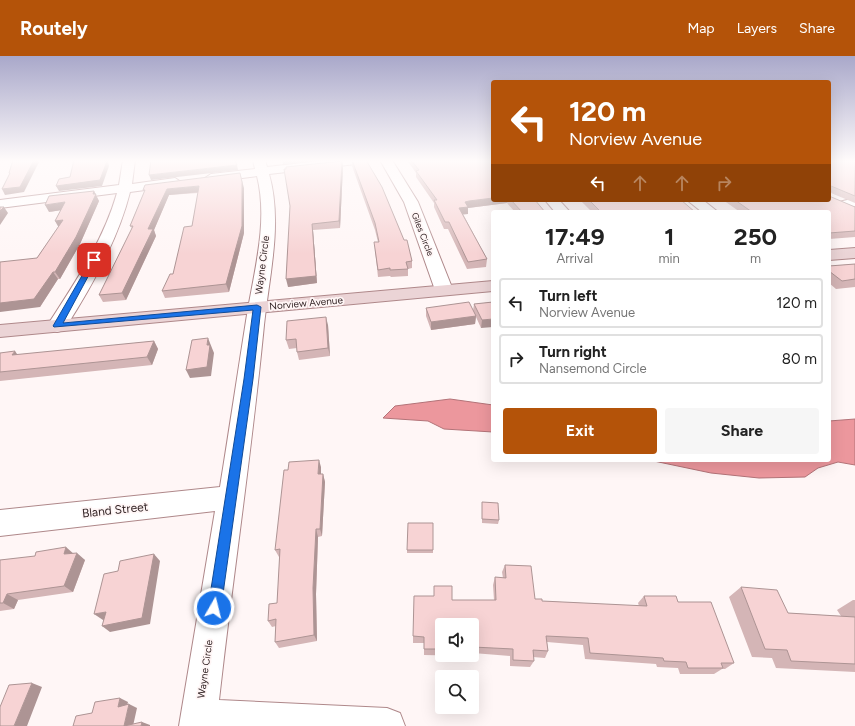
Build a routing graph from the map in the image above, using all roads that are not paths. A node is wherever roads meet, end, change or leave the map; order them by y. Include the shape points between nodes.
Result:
1 (99, 191) edge
2 (123, 191) edge
3 (264, 191) edge
4 (404, 191) edge
5 (554, 202) edge
6 (697, 202) edge
7 (0, 204) edge
8 (561, 210) edge
9 (707, 210) edge
10 (855, 253) edge
11 (831, 255) edge
12 (491, 286) edge
13 (444, 290) junction
14 (257, 307) junction
15 (57, 326) junction
16 (0, 331) edge
17 (230, 498) junction
18 (0, 522) edge
19 (198, 722) edge
20 (387, 726) edge

1 - 7 street
2 - 15 street via 111,226
3 - 14 street, Wayne Circle via 267,215 266,248
4 - 13 street, Giles Circle via 430,248
5 - 8 street
6 - 9 street
10 - 11 street
12 - 13 street, Norview Avenue
13 - 14 street, Norview Avenue
14 - 15 street, Norview Avenue
14 - 17 street, Wayne Circle via 249,379
15 - 16 street, Norview Avenue
17 - 18 street, Bland Street
17 - 19 street, Wayne Circle
19 - 20 street

